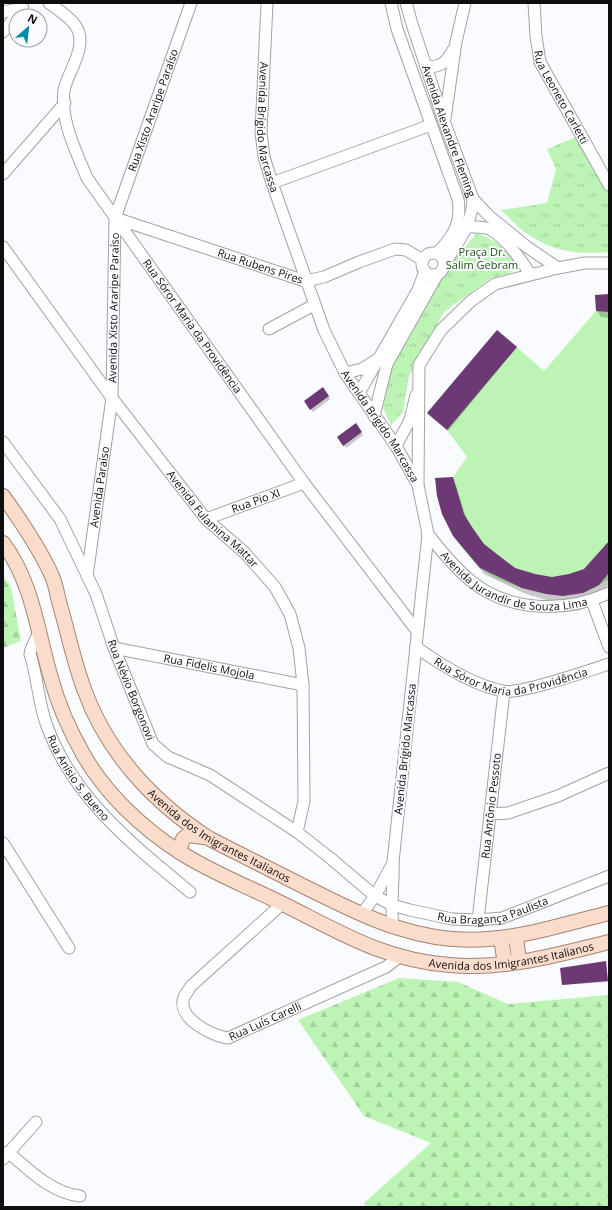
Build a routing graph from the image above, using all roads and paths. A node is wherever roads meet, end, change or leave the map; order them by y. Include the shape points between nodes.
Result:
1 (49, 3) edge
2 (191, 3) edge
3 (267, 3) edge
4 (390, 3) edge
5 (406, 3) edge
6 (465, 3) edge
7 (534, 3) edge
8 (412, 24) junction
9 (397, 29) junction
10 (456, 42) junction
11 (426, 67) junction
12 (65, 103) junction
13 (444, 121) junction
14 (431, 125) junction
15 (3, 174) edge
16 (272, 183) junction
17 (609, 184) edge
18 (473, 199) junction
19 (115, 218) junction
20 (468, 227) junction
21 (3, 247) edge
22 (440, 256) junction
23 (609, 263) edge
24 (424, 266) junction
25 (558, 268) junction
26 (530, 274) junction
27 (437, 275) junction
28 (305, 281) junction
29 (314, 305) junction
30 (269, 329) dead end
31 (379, 359) junction
32 (345, 373) junction
33 (418, 387) junction
34 (359, 393) junction
35 (112, 398) junction
36 (374, 416) junction
37 (3, 442) edge
38 (396, 446) junction
39 (304, 483) junction
40 (418, 485) junction
41 (3, 496) edge
42 (206, 519) junction
43 (428, 534) junction
44 (3, 543) edge
45 (87, 576) junction
46 (609, 593) edge
47 (592, 601) junction
48 (40, 630) junction
49 (417, 631) junction
50 (416, 647) junction
51 (609, 647) edge
52 (114, 648) junction
53 (609, 664) edge
54 (303, 686) junction
55 (504, 692) junction
56 (609, 773) edge
57 (490, 814) junction
58 (297, 832) junction
59 (210, 839) junction
60 (3, 843) edge
61 (179, 852) junction
62 (393, 862) junction
63 (609, 876) edge
64 (190, 892) dead end
65 (375, 896) junction
66 (282, 904) junction
67 (392, 905) junction
68 (609, 912) edge
69 (361, 915) junction
70 (478, 920) junction
71 (393, 927) junction
72 (516, 936) junction
73 (501, 938) junction
74 (609, 942) edge
75 (69, 948) dead end
76 (398, 957) junction
77 (519, 962) junction
78 (505, 964) junction
79 (36, 1122) dead end
80 (6, 1156) edge
81 (80, 1196) dead end

1 - 12 street, Rua Sóror Maria da Providência via 66,15 81,36 81,46 64,90
2 - 19 street, Rua Xisto Araripe Paraíso
3 - 16 street, Avenida Brígido Marcassa via 261,132 264,157
4 - 9 street, Avenida Alexandre Fleming
5 - 8 street, Avenida Alexandre Fleming
6 - 10 street
7 - 17 street, Rua Leoneto Carletti via 540,62
8 - 9 street
8 - 11 street, Avenida Alexandre Fleming
9 - 14 street, Avenida Alexandre Fleming
10 - 11 street via 445,63 437,67
10 - 13 street
11 - 13 street, Avenida Alexandre Fleming
12 - 15 street
12 - 19 street, Rua Sóror Maria da Providência via 69,131 87,178
13 - 18 street, Avenida Alexandre Fleming
14 - 16 street
14 - 22 street, Avenida Alexandre Fleming via 460,210 459,221
16 - 28 street, Avenida Brígido Marcassa
18 - 20 street
18 - 25 street, Avenida Alexandre Fleming via 527,247
19 - 28 street, Rua Rubens Pires
19 - 35 street, Avenida Xisto Araripe Paraíso
19 - 39 street, Rua Sóror Maria da Providência
20 - 22 street via 449,257
20 - 26 street via 481,226 489,229 517,254
21 - 35 street, Avenida Fulamina Mattar
22 - 24 street via 430,253
22 - 27 street via 443,270
23 - 25 street via 585,263
24 - 27 street via 430,275
24 - 28 street, Rua Rubens Pires via 406,250 395,250 324,277
24 - 31 street via 418,290
25 - 26 street
26 - 33 street via 495,284 471,301 441,330 419,365
27 - 36 street via 387,364
28 - 29 street, Avenida Brígido Marcassa
29 - 30 street
29 - 32 street, Avenida Brígido Marcassa
31 - 32 street
31 - 34 street
32 - 34 street, Avenida Brígido Marcassa
33 - 38 street via 410,420
33 - 40 street
34 - 36 street, Avenida Brígido Marcassa
35 - 42 street, Avenida Fulamina Mattar
35 - 45 street, Avenida Paraíso
36 - 38 street, Avenida Brígido Marcassa
37 - 45 street, Rua Névio Borgonovi via 60,519
38 - 40 street, Avenida Brígido Marcassa
39 - 42 street, Rua Pio XI
39 - 49 street, Rua Sóror Maria da Providência
40 - 43 street, Avenida Brígido Marcassa
41 - 59 main road, Avenida dos Imigrantes Italianos via 35,543 52,577 84,690 105,735 130,771 159,801
42 - 54 street, Avenida Fulamina Mattar via 245,553 275,587 290,614 299,648
43 - 47 street, Avenida Jurandir de Souza Lima via 445,557 466,577 496,596 538,607
43 - 49 street, Avenida Brígido Marcassa
44 - 48 main road, Avenida dos Imigrantes Italianos via 14,557 27,585
45 - 52 street, Rua Névio Borgonovi via 96,594
46 - 47 street, Avenida Jurandir de Souza Lima
47 - 51 street
48 - 61 main road, Avenida dos Imigrantes Italianos via 51,679 67,722 84,756 109,790 136,818
48 - 64 street, Rua Anísio S. Bueno via 30,654 46,725 66,766 96,807 125,838
49 - 50 street, Avenida Brígido Marcassa
50 - 55 street, Rua Sóror Maria da Providência via 453,671
50 - 62 street, Avenida Brígido Marcassa
52 - 54 street, Rua Fidelis Mojola
52 - 58 street, Rua Névio Borgonovi via 153,744 168,757 210,775
53 - 55 street, Rua Sóror Maria da Providência
54 - 58 street, Avenida Fulamina Mattar via 304,801
55 - 57 street, Rua Antônio Pessoto
56 - 57 street via 558,796 508,813
57 - 70 street, Rua Antônio Pessoto
58 - 65 street, Rua Névio Borgonovi
59 - 61 main road via 188,835 183,838
59 - 69 main road, Avenida dos Imigrantes Italianos
60 - 75 street
61 - 66 main road, Avenida dos Imigrantes Italianos
62 - 65 street, Avenida Brígido Marcassa
62 - 67 street, Avenida Brígido Marcassa
63 - 70 street, Rua Bragança Paulista via 502,918
65 - 67 street, Rua Bragança Paulista
65 - 69 street, Avenida Brígido Marcassa
66 - 76 main road, Avenida dos Imigrantes Italianos via 375,949
66 - 76 street, Rua Luís Carelli via 191,986 184,997 183,1006 200,1029 228,1038 386,967
67 - 70 street, Rua Bragança Paulista via 452,919
67 - 71 street, Avenida Brígido Marcassa
68 - 72 main road, Avenida dos Imigrantes Italianos
69 - 71 main road, Avenida dos Imigrantes Italianos
71 - 73 main road, Avenida dos Imigrantes Italianos via 426,936 486,940
72 - 73 main road, Avenida dos Imigrantes Italianos
72 - 77 main road
73 - 78 main road
74 - 77 main road, Avenida dos Imigrantes Italianos
76 - 78 main road, Avenida dos Imigrantes Italianos via 453,966
77 - 78 main road, Avenida dos Imigrantes Italianos
79 - 80 street
80 - 81 street via 66,1194

